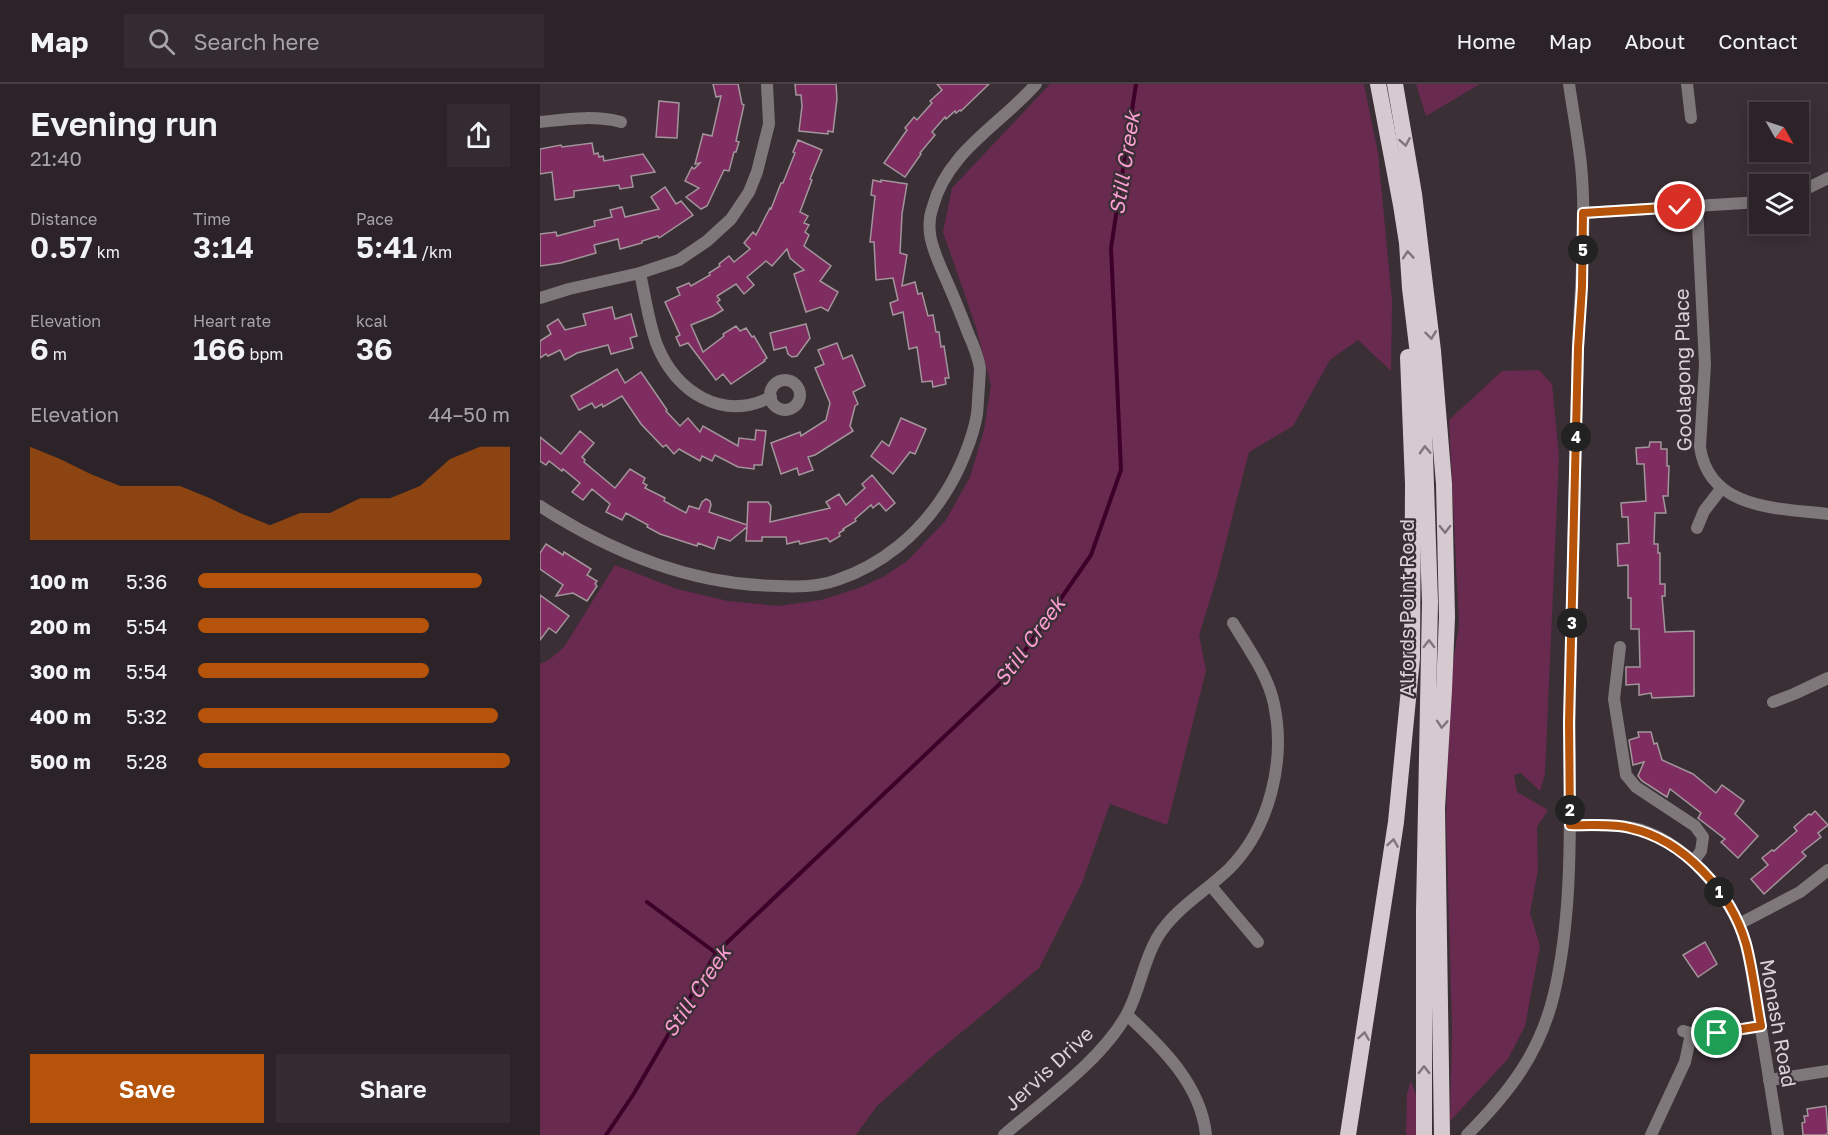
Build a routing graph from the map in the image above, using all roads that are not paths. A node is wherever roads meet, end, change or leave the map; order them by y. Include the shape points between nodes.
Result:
1 (767, 84) edge
2 (1036, 84) edge
3 (1378, 84) edge
4 (1395, 84) edge
5 (1569, 84) edge
6 (1687, 84) edge
7 (1691, 118) dead end
8 (540, 122) edge
9 (621, 122) dead end
10 (1828, 178) edge
11 (1809, 187) edge
12 (1749, 203) edge
13 (1697, 206) junction
14 (1583, 213) junction
15 (640, 273) junction
16 (1410, 288) junction
17 (540, 298) edge
18 (771, 398) dead end
19 (1721, 489) junction
20 (540, 506) edge
21 (1828, 514) edge
22 (1697, 528) dead end
23 (1233, 623) dead end
24 (1620, 647) dead end
25 (1828, 678) edge
26 (1773, 702) dead end
27 (1570, 825) junction
28 (1693, 862) junction
29 (1828, 870) edge
30 (1210, 886) junction
31 (1738, 924) junction
32 (1258, 942) dead end
33 (1127, 1015) junction
34 (1761, 1026) junction
35 (1828, 1071) edge
36 (1769, 1080) junction
37 (1004, 1135) edge
38 (1206, 1135) edge
39 (1348, 1135) edge
40 (1424, 1135) edge
41 (1442, 1135) edge
42 (1467, 1135) edge
43 (1652, 1135) edge
44 (1778, 1135) edge

1 - 15 street via 769,124 757,172 731,219 679,260
2 - 20 street via 964,151 940,185 932,208 930,233 936,257 980,368 977,415 963,459 936,508 916,532 886,556 836,581 802,587 757,586 700,578 625,552
16 -> 3 highway, Alfords Point Road via 1407,243
4 -> 41 highway, Alfords Point Road via 1414,194 1444,484 1447,617 1437,808
5 - 14 street via 1581,165
6 - 7 street
8 - 9 street via 586,117
10 - 11 street
12 - 13 street
13 - 14 street
13 - 19 street, Goolagong Place via 1706,364 1700,447 1706,469
14 - 27 street via 1569,722
15 - 17 street
15 - 18 street via 656,343 667,368 680,382 718,405 738,407
39 -> 16 highway via 1396,822 1412,658 1413,484 1406,317
40 -> 16 highway, Alfords Point Road via 1430,602 1423,396
19 - 21 street via 1758,504
19 - 22 street
23 - 30 street, Jervis Drive via 1261,671 1274,703 1278,738 1276,774 1265,812 1247,846
24 - 28 street via 1614,699 1626,775 1636,788 1699,831 1703,837 1701,850
25 - 26 street
27 - 28 street, Monash Road via 1627,827 1648,832
27 - 42 street via 1561,956 1548,1015 1508,1092
28 - 31 street, Monash Road
29 - 31 street via 1794,896
30 - 32 street
30 - 33 street, Jervis Drive via 1170,921 1156,939
31 - 34 street, Monash Road
33 - 37 street, Jervis Drive via 1083,1067
33 - 38 street via 1172,1061 1194,1092
34 - 36 street, Monash Road
34 - 43 street via 1717,1033 1687,1032 1685,1062
35 - 36 street
36 - 44 street, Monash Road

